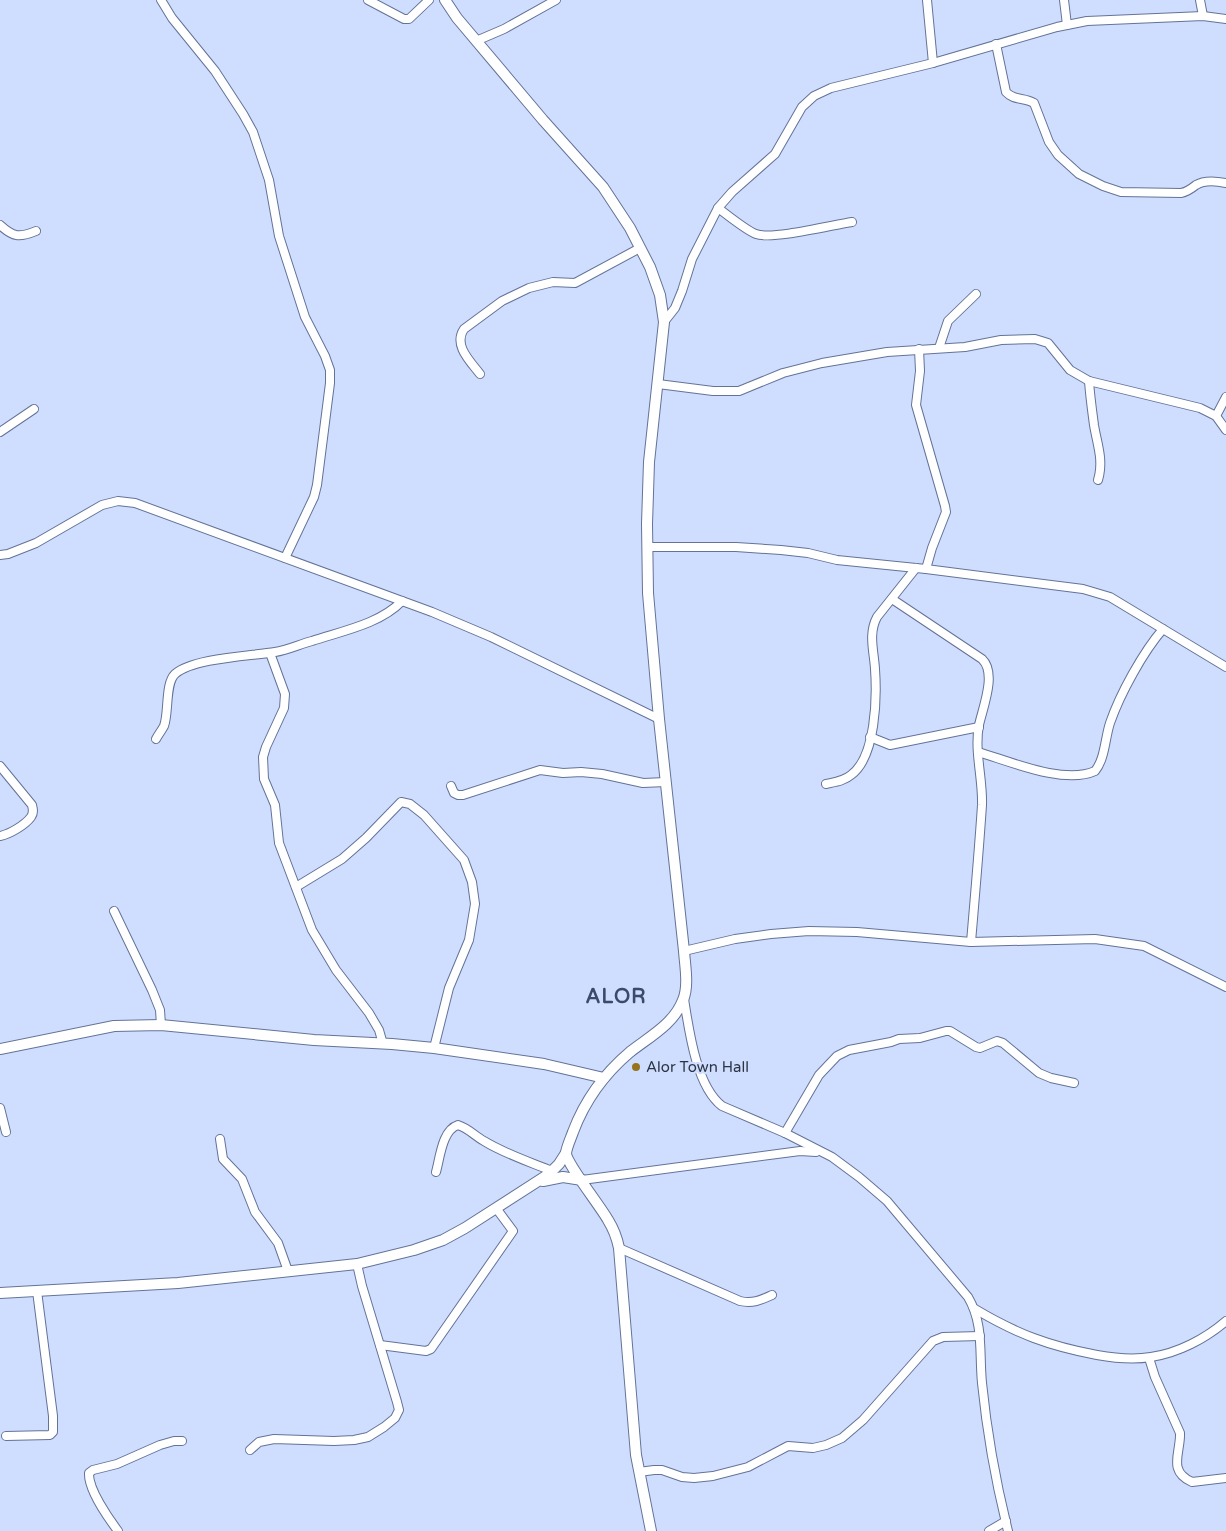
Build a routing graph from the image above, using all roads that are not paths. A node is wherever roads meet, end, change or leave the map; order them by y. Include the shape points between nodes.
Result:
1 (161, 0) edge
2 (368, 0) edge
3 (429, 0) edge
4 (445, 0) edge
5 (556, 0) edge
6 (927, 0) edge
7 (1064, 0) edge
8 (1200, 0) edge
9 (1204, 16) junction
10 (1226, 19) edge
11 (1067, 25) junction
12 (476, 41) junction
13 (996, 44) junction
14 (933, 64) junction
15 (1226, 183) edge
16 (718, 208) junction
17 (852, 222) dead end
18 (0, 225) edge
19 (36, 231) dead end
20 (640, 248) junction
21 (976, 294) dead end
22 (664, 322) junction
23 (938, 348) junction
24 (919, 349) junction
25 (480, 374) dead end
26 (1089, 381) junction
27 (658, 384) junction
28 (1226, 397) edge
29 (34, 409) dead end
30 (1216, 416) junction
31 (1226, 428) edge
32 (0, 432) edge
33 (1098, 480) dead end
34 (647, 547) junction
35 (0, 555) edge
36 (286, 558) junction
37 (916, 568) junction
38 (926, 569) junction
39 (892, 599) junction
40 (402, 601) junction
41 (1163, 629) junction
42 (270, 653) junction
43 (1226, 668) edge
44 (659, 719) junction
45 (979, 727) junction
46 (870, 737) junction
47 (156, 739) dead end
48 (978, 752) junction
49 (0, 766) edge
50 (666, 782) junction
51 (826, 784) dead end
52 (451, 786) dead end
53 (0, 836) edge
54 (296, 887) junction
55 (114, 912) dead end
56 (971, 942) junction
57 (684, 951) junction
58 (1226, 986) edge
59 (684, 998) junction
60 (161, 1025) junction
61 (382, 1044) junction
62 (434, 1048) junction
63 (0, 1049) edge
64 (604, 1078) junction
65 (1074, 1083) dead end
66 (0, 1108) edge
67 (6, 1132) dead end
68 (785, 1133) junction
69 (220, 1139) dead end
70 (795, 1140) junction
71 (791, 1152) junction
72 (566, 1153) junction
73 (823, 1153) junction
74 (552, 1171) junction
75 (436, 1172) dead end
76 (582, 1180) junction
77 (534, 1184) junction
78 (496, 1208) junction
79 (620, 1248) junction
80 (357, 1264) junction
81 (288, 1271) junction
82 (37, 1291) junction
83 (0, 1293) edge
84 (772, 1295) dead end
85 (975, 1309) junction
86 (1226, 1321) edge
87 (980, 1336) junction
88 (380, 1345) junction
89 (1150, 1358) junction
90 (6, 1436) dead end
91 (182, 1441) dead end
92 (250, 1450) dead end
93 (639, 1472) junction
94 (1226, 1478) edge
95 (1006, 1521) junction
96 (118, 1531) edge
97 (651, 1531) edge
98 (989, 1531) edge
99 (1008, 1531) edge

1 - 36 street via 215,71 253,132 269,180 278,236 305,317 330,370 314,498
2 - 3 street via 404,18 414,15
4 - 12 main road
5 - 12 street
6 - 14 street
7 - 11 street
8 - 9 street
9 - 10 street
9 - 11 street via 1087,21
11 - 13 street
12 - 20 main road via 603,187
13 - 14 street
13 - 15 street via 1006,92 1018,100 1034,103 1058,155 1079,174 1122,192 1181,193 1204,182
14 - 16 street via 831,88 814,96 802,107 775,154
16 - 17 street via 751,232 764,236
16 - 22 street via 692,259 675,308
18 - 19 street via 16,236
20 - 22 main road via 660,295
20 - 25 street via 575,283 553,282 529,288 502,302 464,329 460,340 463,351
21 - 23 street via 948,321
22 - 27 main road
23 - 24 street
23 - 26 street via 1035,339 1055,350 1070,370
24 - 27 street via 822,363 783,373 739,391
24 - 38 street via 916,405 946,506
26 - 30 street via 1200,408
26 - 33 street via 1100,455
27 - 34 main road via 649,462
28 - 30 street
29 - 32 street
30 - 31 street
34 - 37 street via 780,550
34 - 44 main road
35 - 36 street via 36,543 102,505 118,502 135,503
36 - 40 street
37 - 38 street
37 - 39 street
38 - 41 street via 1083,589 1110,597
39 - 45 street via 987,664 987,692
39 - 46 street via 877,617 871,633 875,671
40 - 42 street via 378,619
40 - 44 street via 491,637
41 - 43 street
41 - 48 street via 1151,643 1122,695 1095,771 1052,774
42 - 47 street via 194,665 175,674 170,681 164,725
42 - 54 street via 285,694 284,708 266,747 264,779 274,805 279,843
44 - 50 main road
45 - 46 street via 890,745
45 - 48 street
46 - 51 street via 864,759 852,774 844,780
48 - 56 street via 982,803
49 - 53 street via 32,805 33,811 22,825
50 - 52 street via 643,783 602,774 540,770 462,795 454,793
50 - 57 main road
54 - 61 street via 312,930 336,970 369,1013 379,1030
54 - 62 street via 342,859 401,802 424,814 464,860 475,904 469,940 449,988
55 - 60 street via 152,990 160,1010
56 - 57 street via 809,931 735,939
56 - 58 street via 1095,939 1129,943 1144,946
57 - 59 main road
59 - 64 main road via 669,1022 630,1052
59 - 68 street via 696,1058 714,1100
60 - 61 main road
60 - 63 main road via 114,1026
61 - 62 main road
62 - 64 main road via 544,1064
64 - 72 main road via 579,1116
65 - 68 street via 1039,1073 998,1041 980,1048 950,1031 899,1039 849,1050 838,1056 819,1075
66 - 67 street
68 - 70 street
69 - 81 street via 224,1159 242,1179 255,1212 278,1243
70 - 71 street via 798,1144
70 - 73 street
71 - 73 street
71 - 76 street
72 - 74 main road
72 - 76 main road via 574,1172
73 - 85 street via 887,1201 968,1296
74 - 75 street via 484,1142 458,1125 450,1129
74 - 77 main road
76 - 77 main road via 563,1178
76 - 79 main road via 609,1221
77 - 78 main road
78 - 80 main road via 443,1240
78 - 88 street via 513,1231 431,1349
79 - 84 street via 740,1301 748,1303
79 - 93 main road
80 - 81 main road
80 - 88 street
81 - 82 main road via 178,1283
82 - 83 main road
82 - 90 street via 53,1432 50,1435
85 - 87 street
85 - 89 street via 1044,1343 1113,1358
86 - 89 street via 1214,1332 1179,1349
87 - 93 street via 943,1336 933,1341 863,1420 842,1438 826,1445 812,1448 788,1446 748,1467 712,1476 682,1477 662,1470
87 - 95 street via 983,1392 992,1457
88 - 92 street via 399,1410 384,1428 354,1440 274,1439 259,1442
89 - 94 street via 1180,1433 1176,1459 1180,1473 1192,1482
91 - 96 street via 160,1444 89,1474 96,1496
93 - 97 main road
95 - 98 street
95 - 99 street

